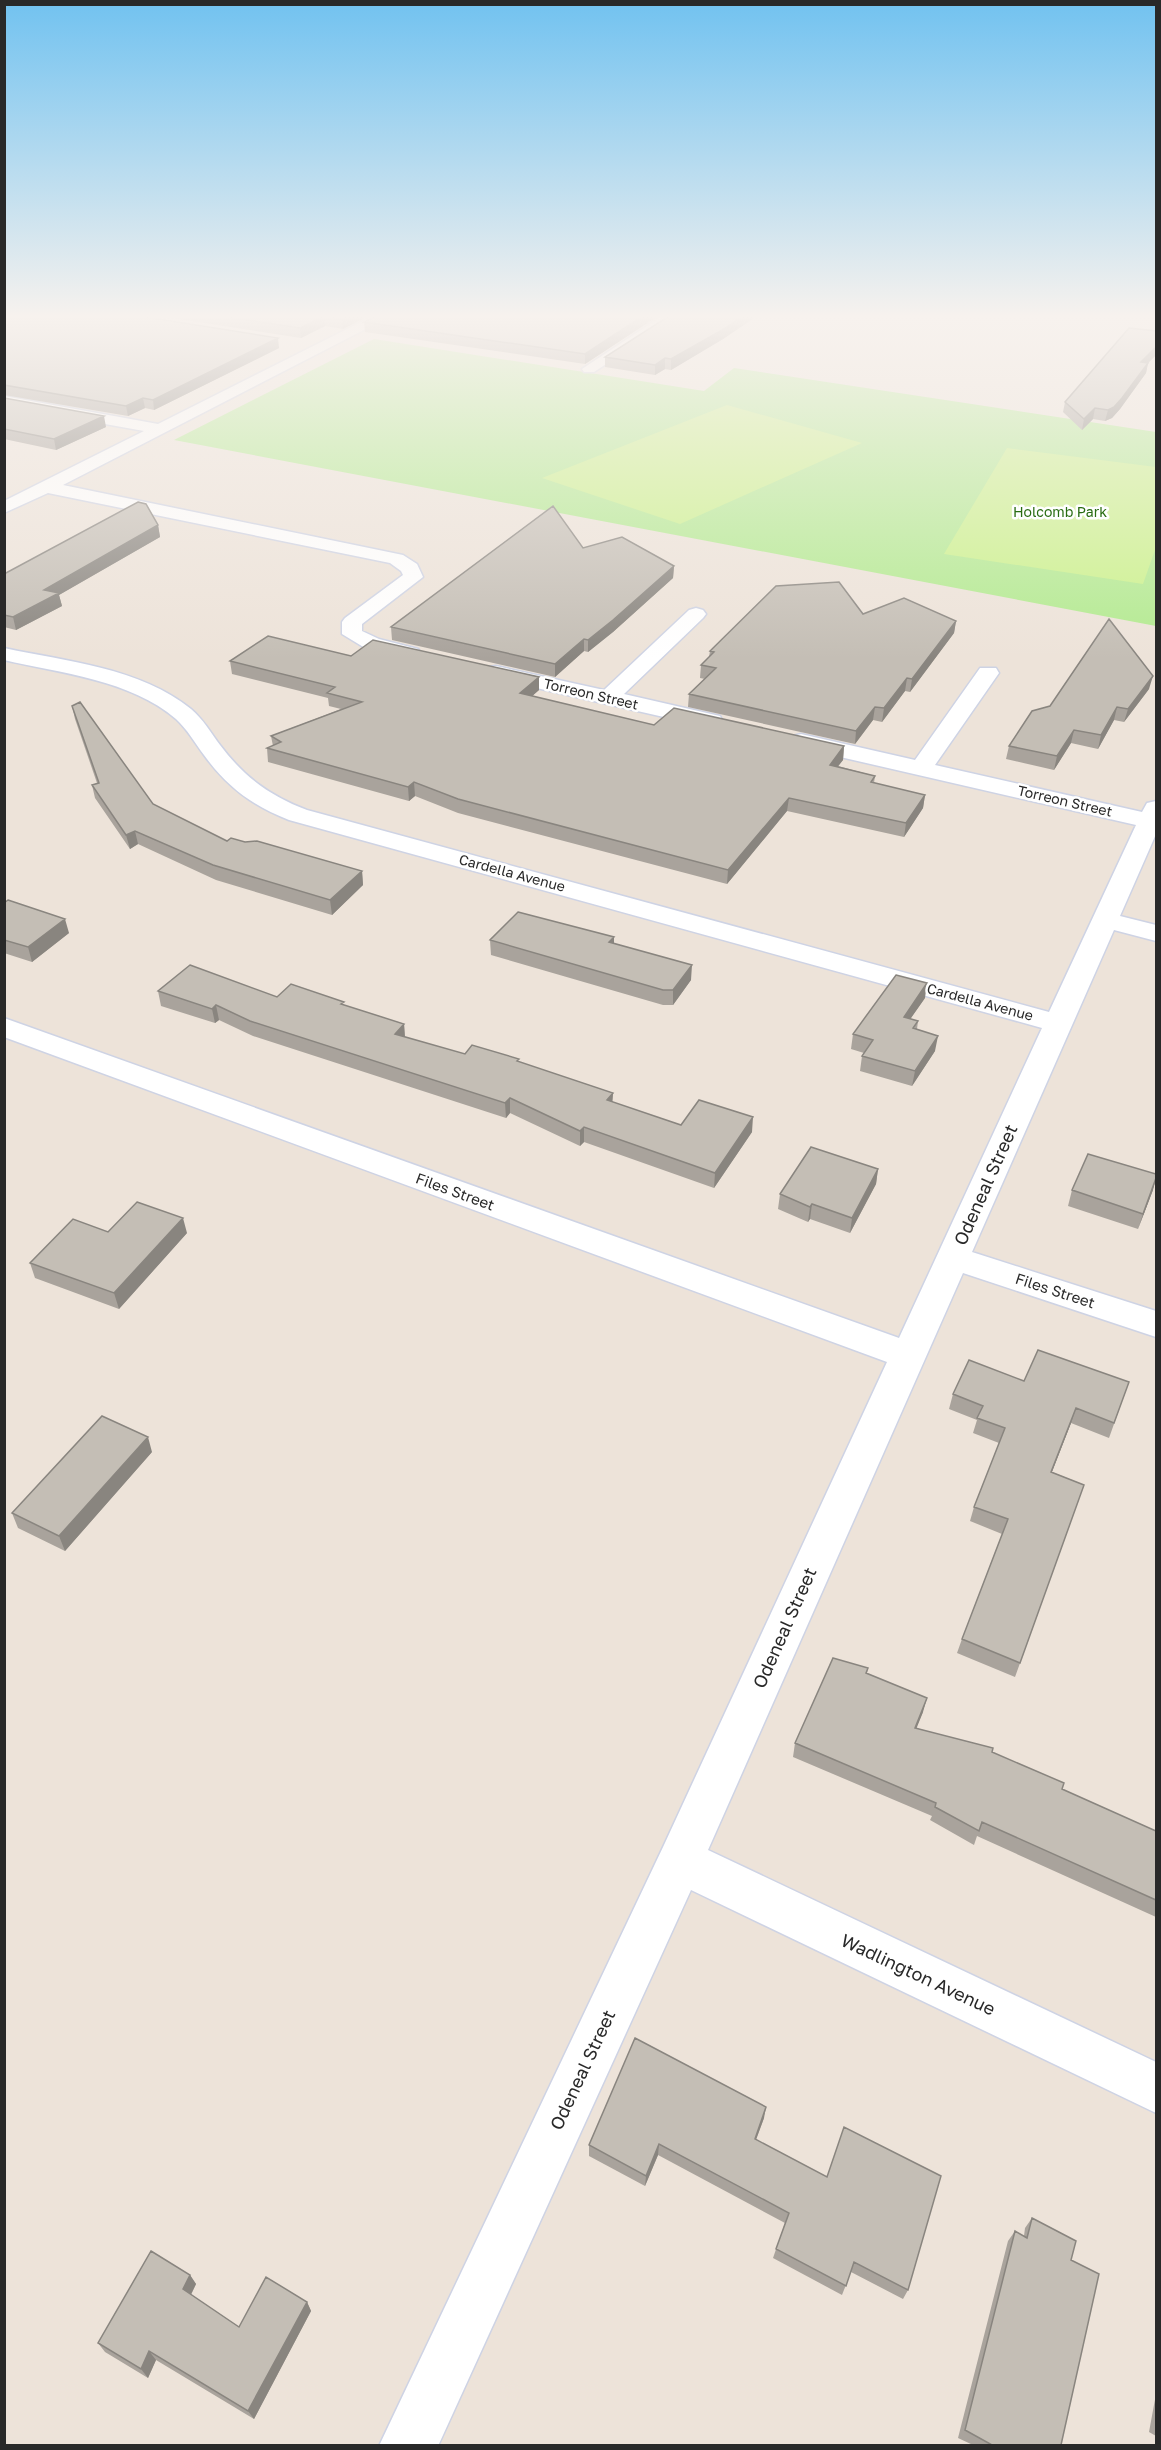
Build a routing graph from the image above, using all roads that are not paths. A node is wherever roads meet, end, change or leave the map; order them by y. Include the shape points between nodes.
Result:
1 (157, 430) edge
2 (46, 487) junction
3 (4, 508) edge
4 (696, 614) dead end
5 (4, 654) edge
6 (428, 657) edge
7 (473, 667) edge
8 (988, 673) dead end
9 (608, 698) junction
10 (735, 726) edge
11 (782, 737) edge
12 (921, 768) junction
13 (1153, 814) edge
14 (1104, 920) junction
15 (1156, 933) edge
16 (1060, 1023) junction
17 (4, 1027) edge
18 (954, 1258) junction
19 (1156, 1324) edge
20 (908, 1354) junction
21 (680, 1862) junction
22 (1156, 2088) edge
23 (408, 2445) edge

1 - 2 street
2 - 3 street
2 - 6 street via 396,559 410,568 413,577 352,622 352,634 372,644
4 - 9 street
5 - 16 street, Cardella Avenue via 152,694 183,713 233,779 268,804 298,815
7 - 9 street, Torreon Street
8 - 12 street
9 - 10 street, Torreon Street
11 - 12 street, Torreon Street
12 - 13 street, Torreon Street
13 - 14 street, Odeneal Street
14 - 15 street
14 - 16 street, Odeneal Street
16 - 18 street, Odeneal Street
17 - 20 street, Files Street
18 - 19 street, Files Street
18 - 20 street, Odeneal Street
20 - 21 street, Odeneal Street
21 - 22 street, Wadlington Avenue
21 - 23 street, Odeneal Street

